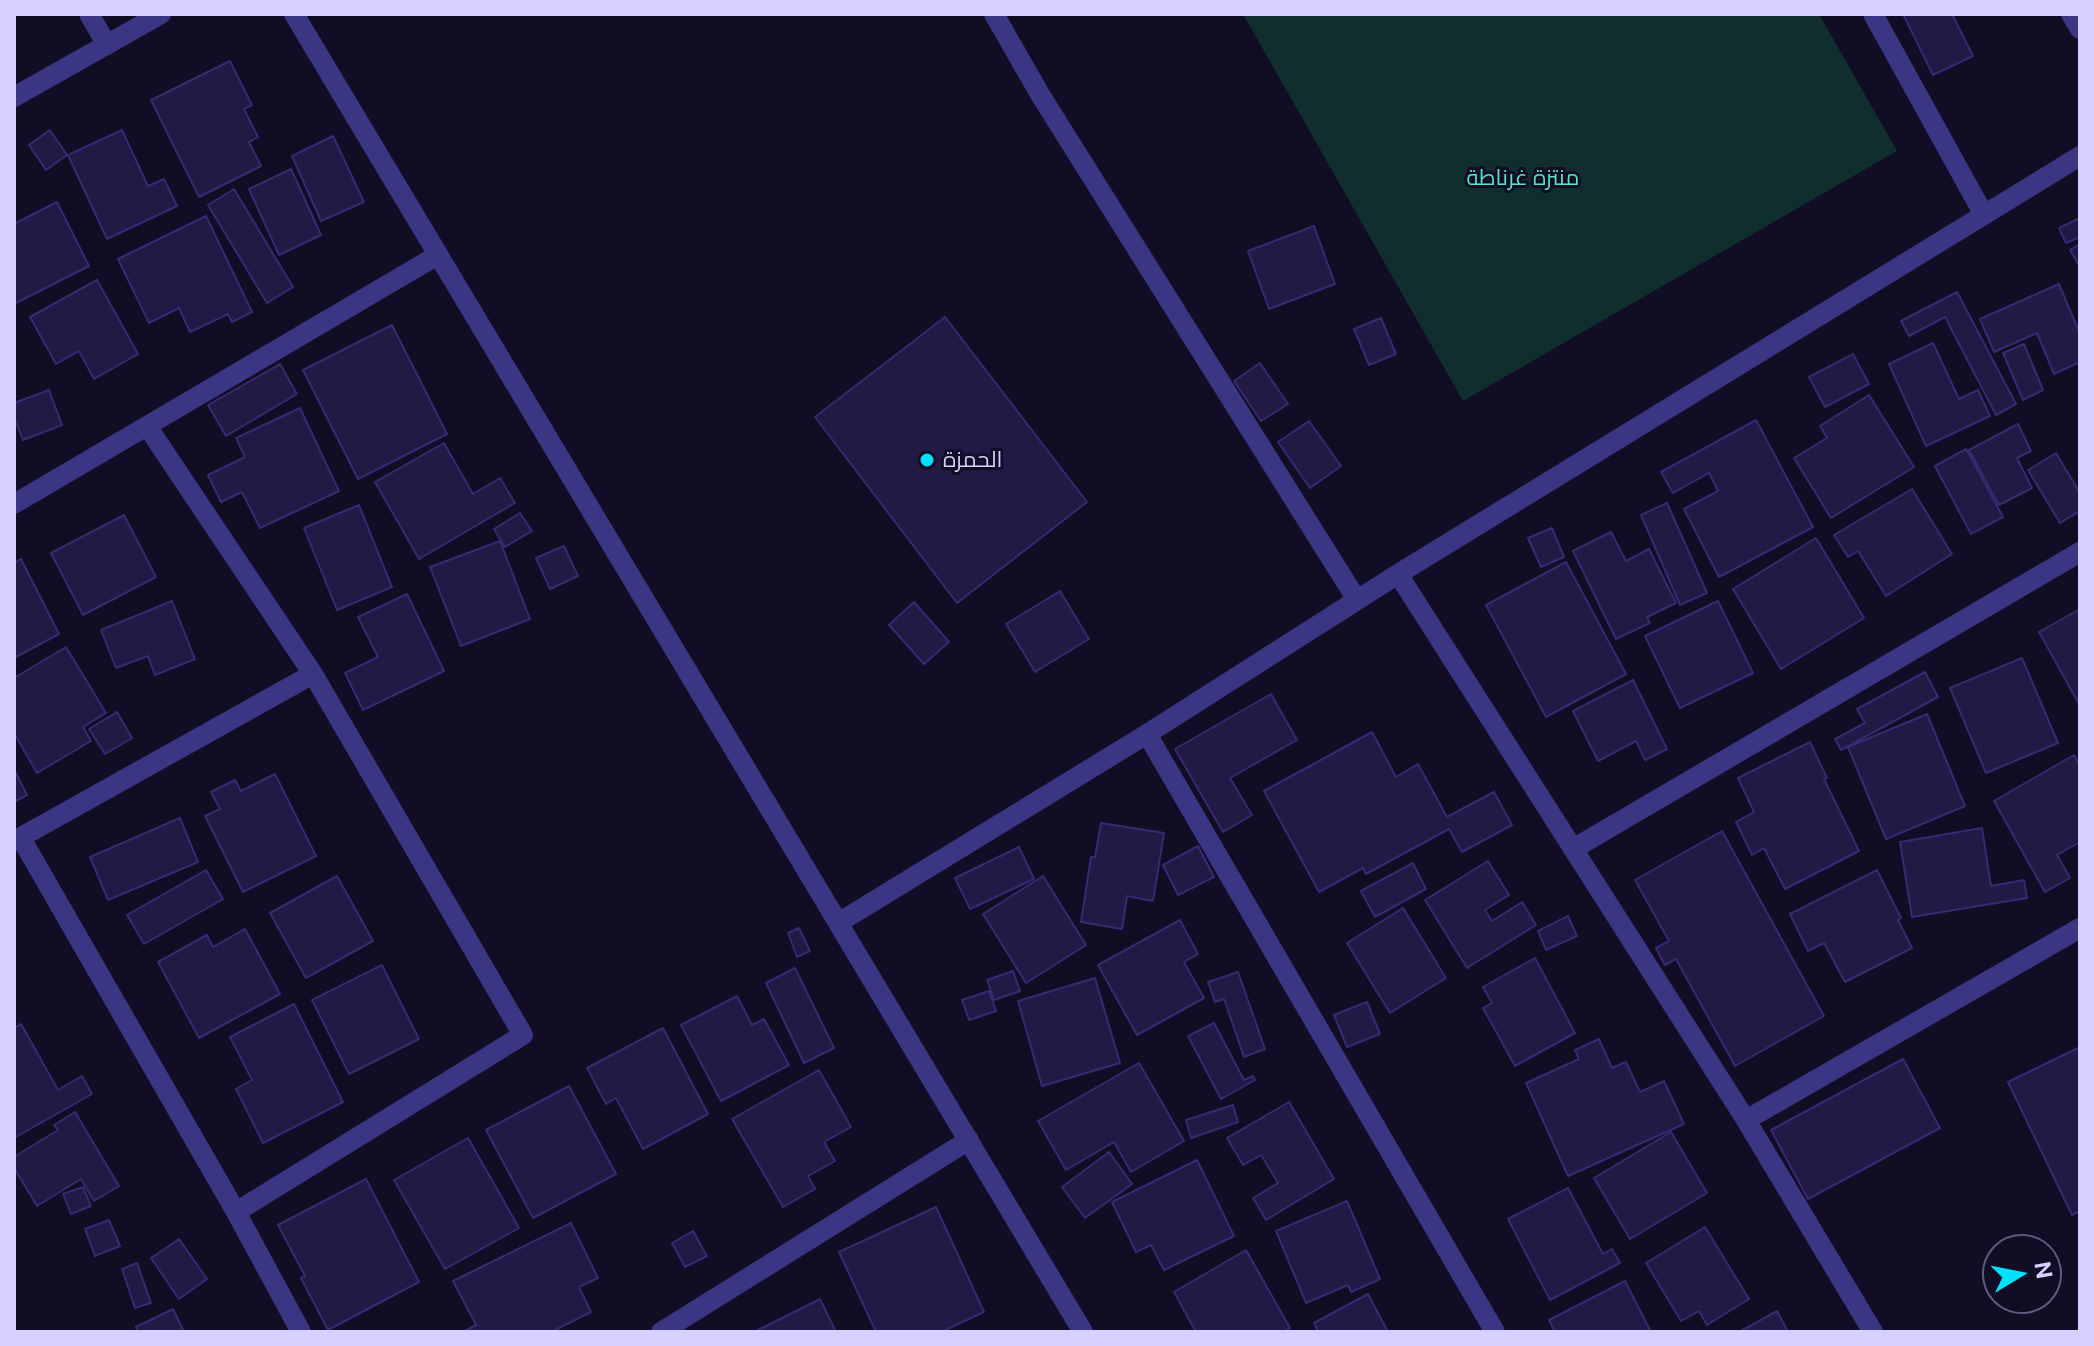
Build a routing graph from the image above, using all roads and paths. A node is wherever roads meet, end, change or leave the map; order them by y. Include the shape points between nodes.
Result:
1 (89, 14) edge
2 (161, 14) edge
3 (294, 14) edge
4 (994, 14) edge
5 (1873, 14) edge
6 (2071, 14) edge
7 (2080, 29) edge
8 (107, 45) junction
9 (14, 97) edge
10 (2080, 156) edge
11 (1984, 215) junction
12 (438, 255) junction
13 (147, 426) junction
14 (14, 504) edge
15 (2080, 552) edge
16 (1398, 574) junction
17 (1357, 600) junction
18 (313, 674) junction
19 (1147, 734) junction
20 (17, 840) edge
21 (1573, 849) junction
22 (838, 923) junction
23 (2080, 928) edge
24 (1746, 1120) junction
25 (969, 1140) junction
26 (236, 1212) junction
27 (301, 1332) edge
28 (661, 1332) edge
29 (1083, 1332) edge
30 (1495, 1332) edge
31 (1873, 1332) edge

1 - 8 street
2 - 8 street
3 - 12 street
4 - 17 street
5 - 11 street
6 - 7 street
8 - 9 street
10 - 11 street
11 - 16 street
12 - 13 street
12 - 22 street
13 - 14 street
13 - 18 street
15 - 21 street
16 - 17 street
16 - 21 street
17 - 19 street
18 - 20 street
18 - 26 street via 523,1035
19 - 22 street
19 - 30 street
20 - 26 street
21 - 24 street
22 - 25 street
23 - 24 street
24 - 31 street
25 - 28 street
25 - 29 street
26 - 27 street

